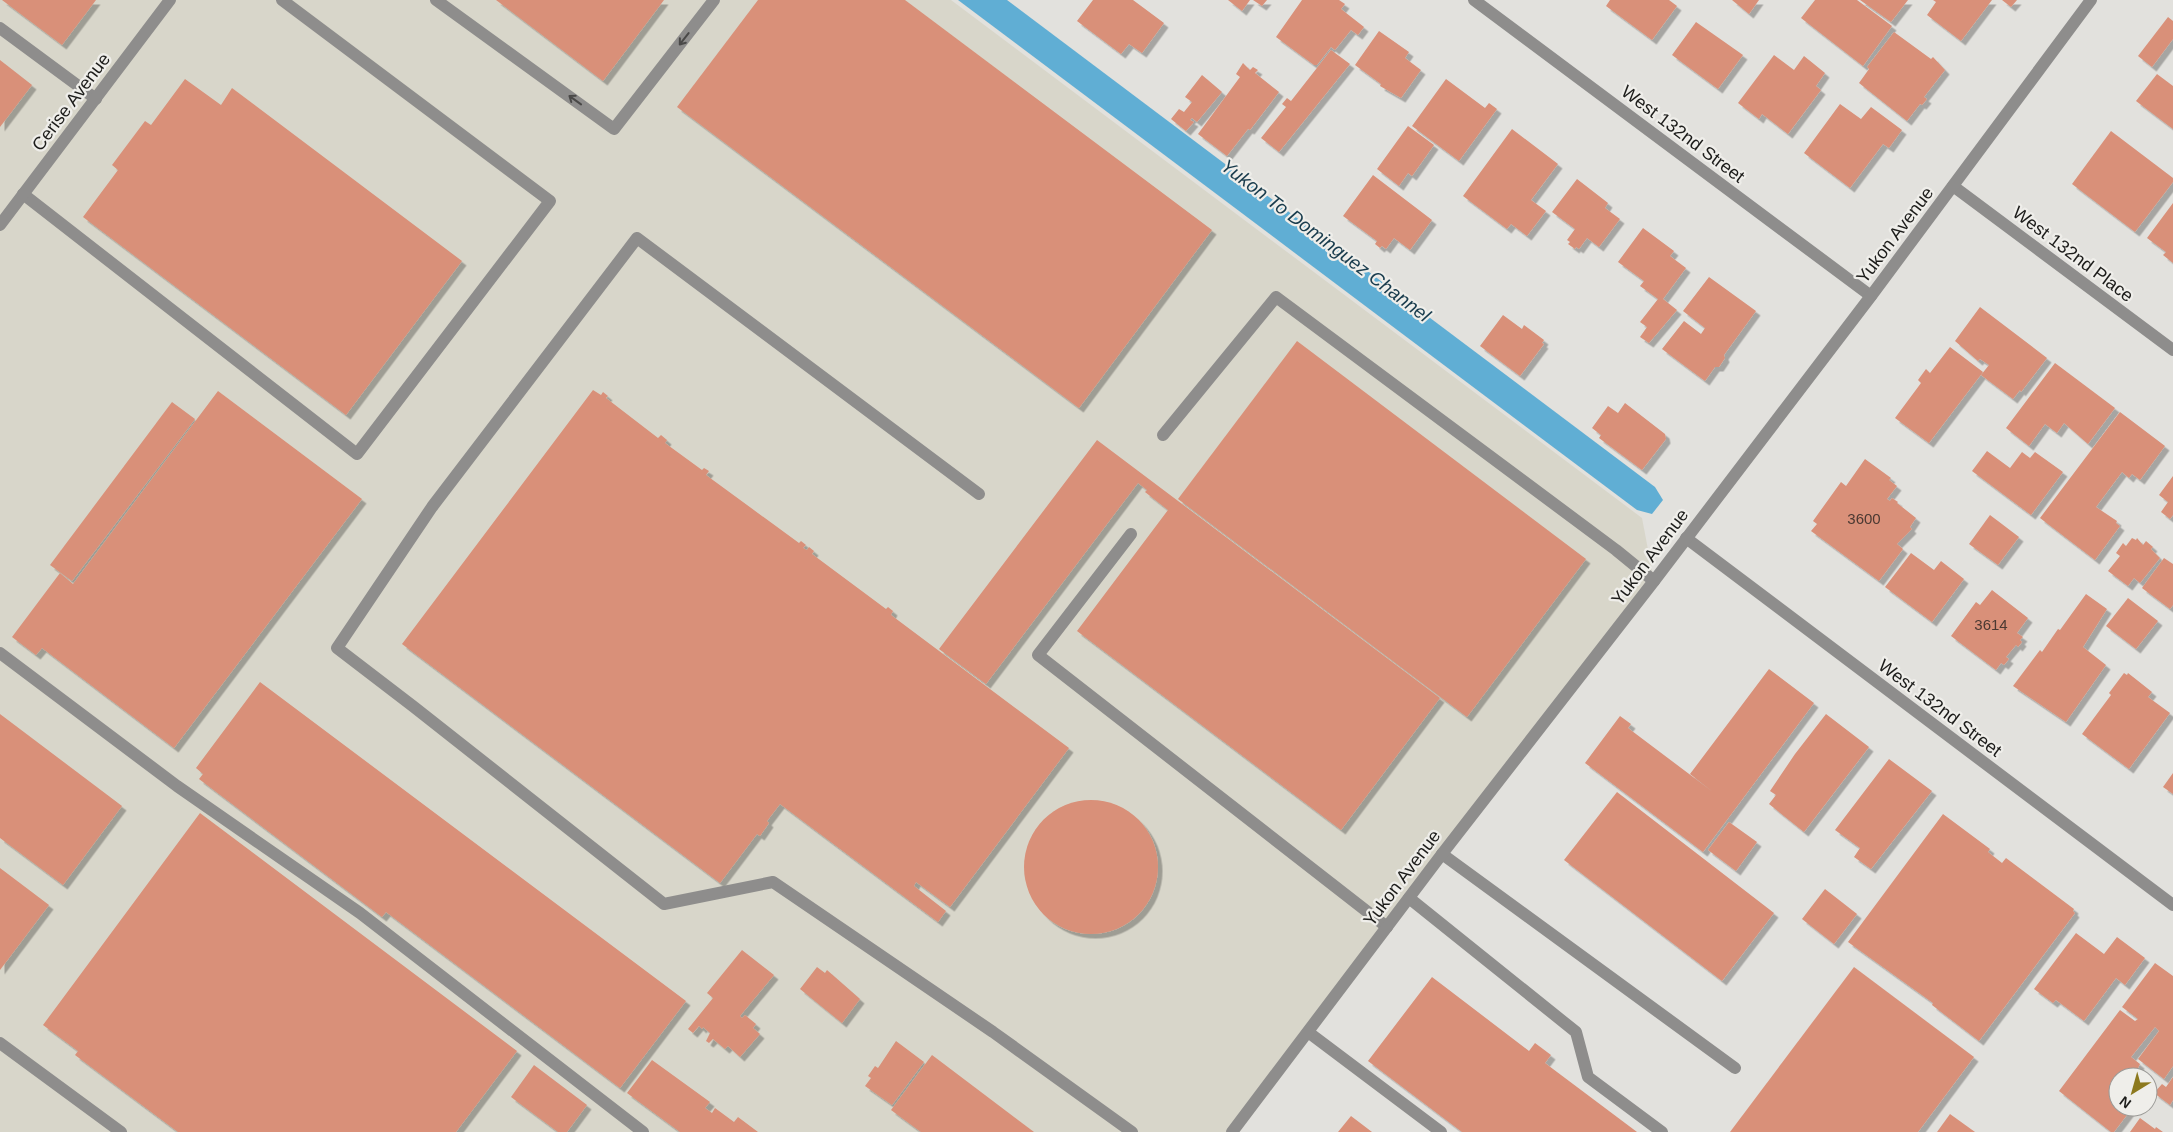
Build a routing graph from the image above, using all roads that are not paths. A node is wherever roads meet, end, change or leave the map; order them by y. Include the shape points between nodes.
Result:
1 (170, 0) edge
2 (282, 0) edge
3 (436, 0) edge
4 (714, 0) edge
5 (1474, 0) edge
6 (2091, 0) edge
7 (0, 28) edge
8 (96, 99) junction
9 (1953, 186) junction
10 (23, 194) junction
11 (0, 225) edge
12 (1871, 296) junction
13 (2173, 350) edge
14 (1163, 435) dead end
15 (979, 494) dead end
16 (1131, 534) dead end
17 (1686, 538) junction
18 (1654, 581) junction
19 (0, 653) edge
20 (1442, 854) junction
21 (1409, 898) junction
22 (2173, 905) edge
23 (1387, 927) junction
24 (1308, 1032) junction
25 (0, 1043) edge
26 (1736, 1068) dead end
27 (121, 1132) edge
28 (644, 1132) edge
29 (1132, 1132) edge
30 (1232, 1132) edge
31 (1441, 1132) edge
32 (1662, 1132) edge

1 - 8 street, Cerise Avenue
2 - 10 street via 550,201 357,454
4 -> 3 street via 614,129
5 - 12 street, West 132nd Street
6 - 9 street, Yukon Avenue
7 - 8 street
8 - 10 street, Cerise Avenue
9 - 12 street, Yukon Avenue
9 - 13 street, West 132nd Place
10 - 11 street, Cerise Avenue
12 - 17 street, Yukon Avenue
14 - 18 street via 1276,297
15 - 29 street via 637,238 432,507 336,648 664,904 773,882 993,1032
16 - 23 street via 1038,656
17 - 18 street, Yukon Avenue
17 - 22 street, West 132nd Street
18 - 20 street, Yukon Avenue
19 - 28 street via 177,786 360,913
20 - 21 street, Yukon Avenue
20 - 26 street
21 - 23 street, Yukon Avenue
21 - 32 street via 1576,1032 1588,1077
23 - 24 street, Yukon Avenue
24 - 30 street, Yukon Avenue
24 - 31 street
25 - 27 street

